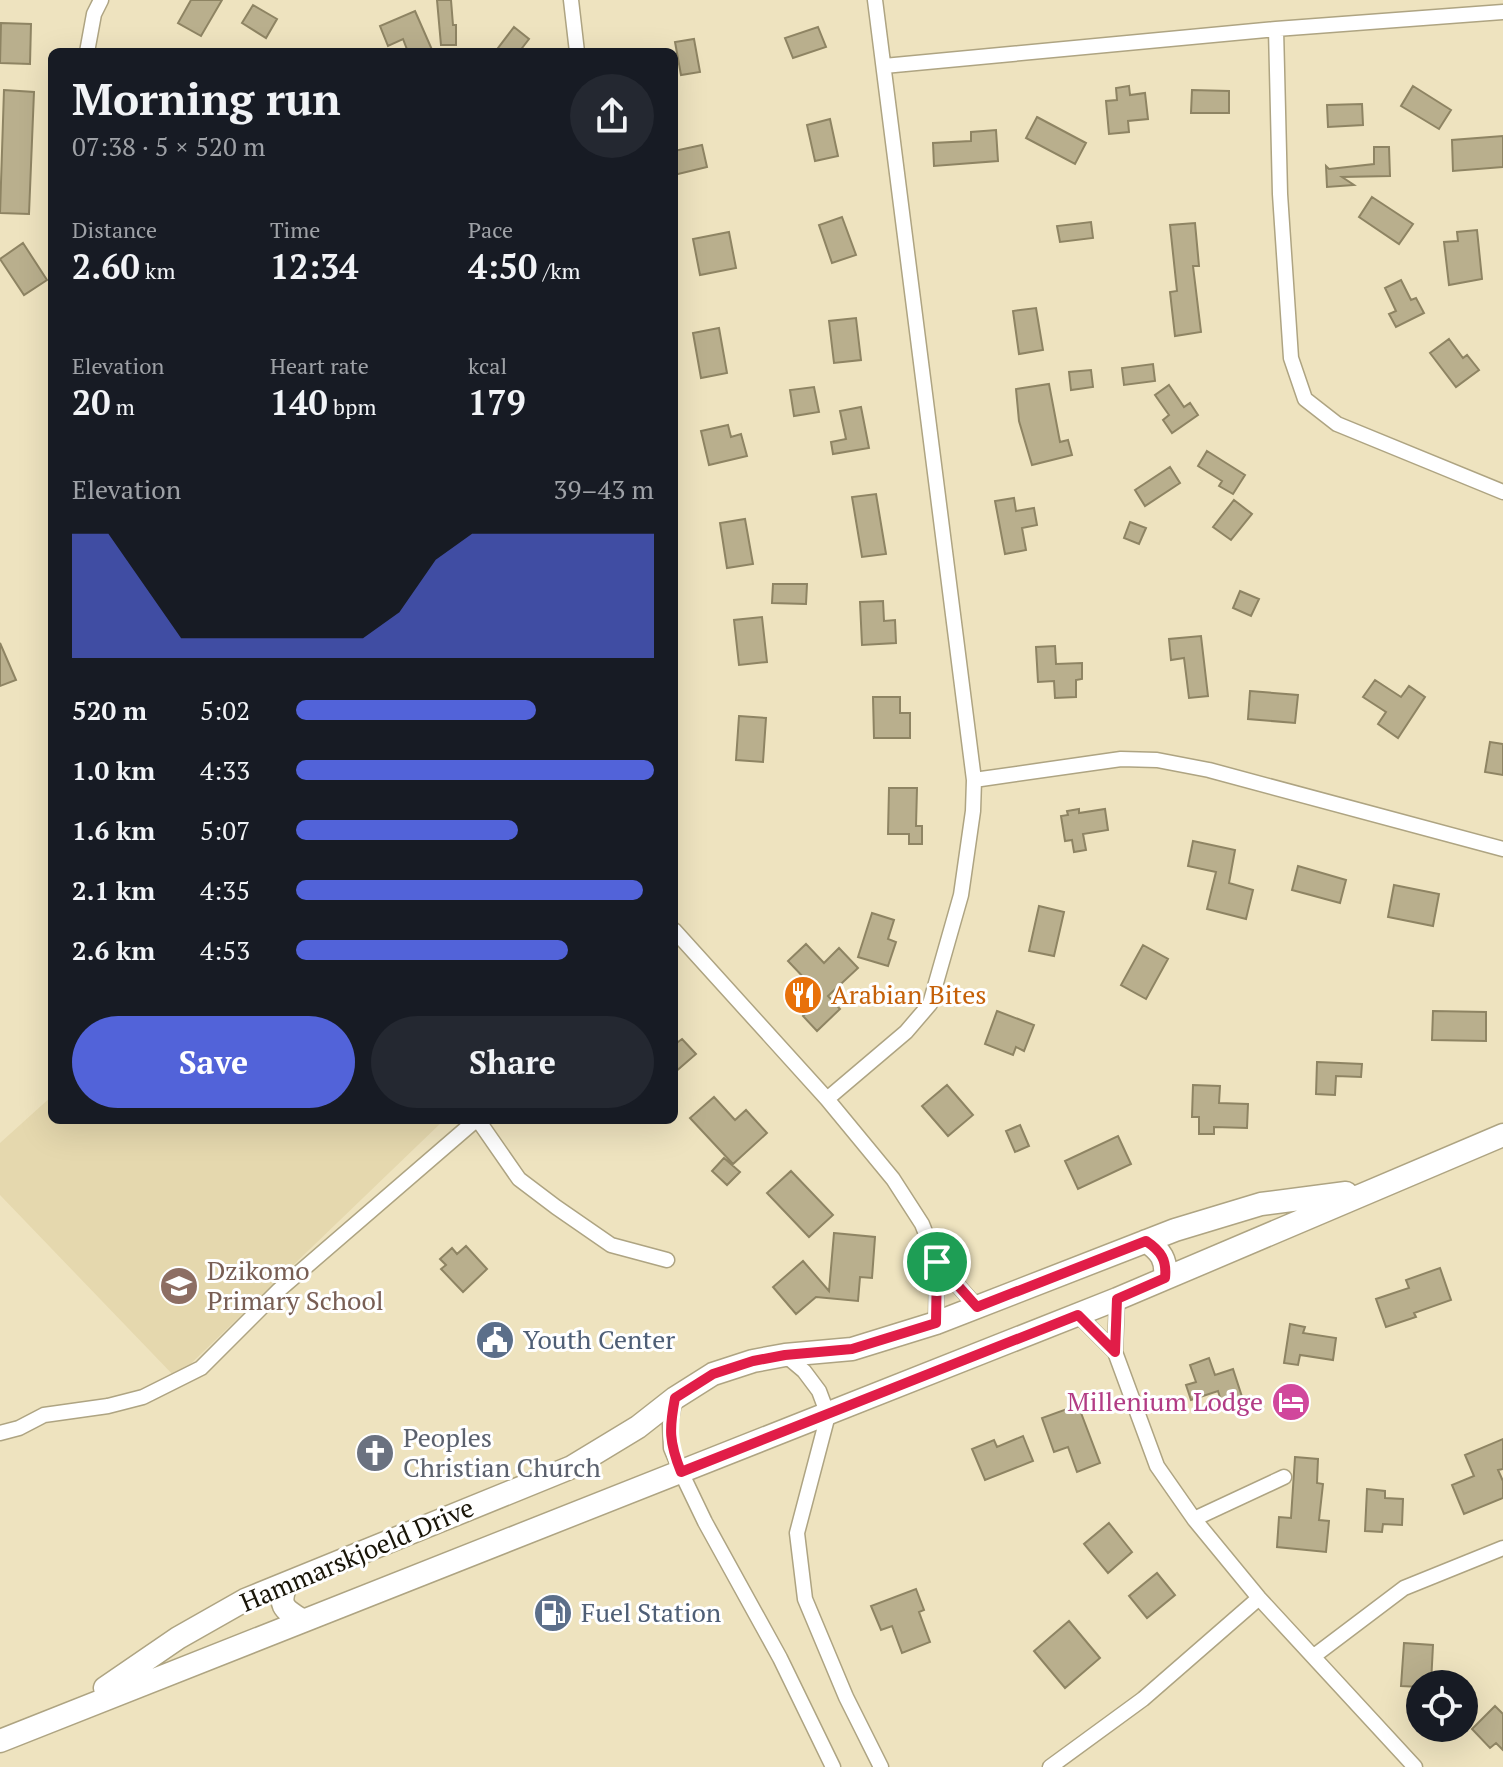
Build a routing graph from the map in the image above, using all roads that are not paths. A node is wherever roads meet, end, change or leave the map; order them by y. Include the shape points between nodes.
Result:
1 (101, 0) edge
2 (571, 0) edge
3 (875, 0) edge
4 (1503, 12) edge
5 (1276, 29) junction
6 (88, 48) edge
7 (577, 48) edge
8 (884, 66) junction
9 (1503, 492) edge
10 (974, 780) junction
11 (1503, 849) edge
12 (678, 942) edge
13 (827, 1099) junction
14 (472, 1124) edge
15 (480, 1124) edge
16 (1503, 1135) edge
17 (1373, 1189) junction
18 (1146, 1241) junction
19 (667, 1260) dead end
20 (937, 1262) junction
21 (1165, 1278) junction
22 (1117, 1299) junction
23 (977, 1307) junction
24 (1078, 1315) junction
25 (936, 1323) junction
26 (1115, 1352) junction
27 (785, 1355) junction
28 (675, 1398) junction
29 (828, 1415) junction
30 (0, 1433) edge
31 (681, 1472) junction
32 (1284, 1477) dead end
33 (1194, 1519) junction
34 (1503, 1548) edge
35 (287, 1583) junction
36 (1259, 1598) junction
37 (303, 1621) junction
38 (1314, 1656) junction
39 (75, 1710) junction
40 (0, 1741) edge
41 (1054, 1766) edge
42 (833, 1767) edge
43 (881, 1767) edge
44 (1415, 1767) edge

1 - 6 street
2 - 7 street
3 - 8 street
4 - 5 street
5 - 8 street
5 - 9 street via 1291,358 1305,399 1337,424
8 - 10 street
10 - 11 street via 1121,759 1157,760
10 - 13 street via 961,895 930,1004 906,1032
12 - 13 street
13 - 20 street via 893,1179 922,1224
14 - 30 street via 279,1290 201,1368 143,1397 44,1415
15 - 19 street via 519,1179 556,1207 611,1245
16 - 17 main road, Hammarskjoeld Drive
17 - 18 main road, Hammarskjoeld Drive via 1261,1204
17 - 21 main road, Hammarskjoeld Drive
18 - 21 main road via 1164,1257
18 - 23 main road, Hammarskjoeld Drive
20 - 23 street
20 - 25 street
21 - 22 main road, Hammarskjoeld Drive
22 - 24 main road, Hammarskjoeld Drive
22 - 26 street
23 - 25 main road, Hammarskjoeld Drive
24 - 26 street
24 - 29 main road, Hammarskjoeld Drive
25 - 27 main road, Hammarskjoeld Drive via 852,1349
26 - 33 street via 1157,1466
27 - 28 main road, Hammarskjoeld Drive via 713,1374
27 - 29 street via 819,1391
28 - 31 street via 671,1448
28 - 35 main road, Hammarskjoeld Drive via 572,1467
29 - 31 main road, Hammarskjoeld Drive
29 - 43 street via 797,1533 805,1599
31 - 37 main road, Hammarskjoeld Drive
31 - 42 street
32 - 33 street
33 - 36 street
34 - 38 street via 1404,1588
35 - 37 main road via 282,1603
35 - 39 main road, Hammarskjoeld Drive via 178,1638
36 - 38 street
36 - 41 street via 1143,1699
37 - 39 main road, Hammarskjoeld Drive
38 - 44 street
39 - 40 main road, Hammarskjoeld Drive

